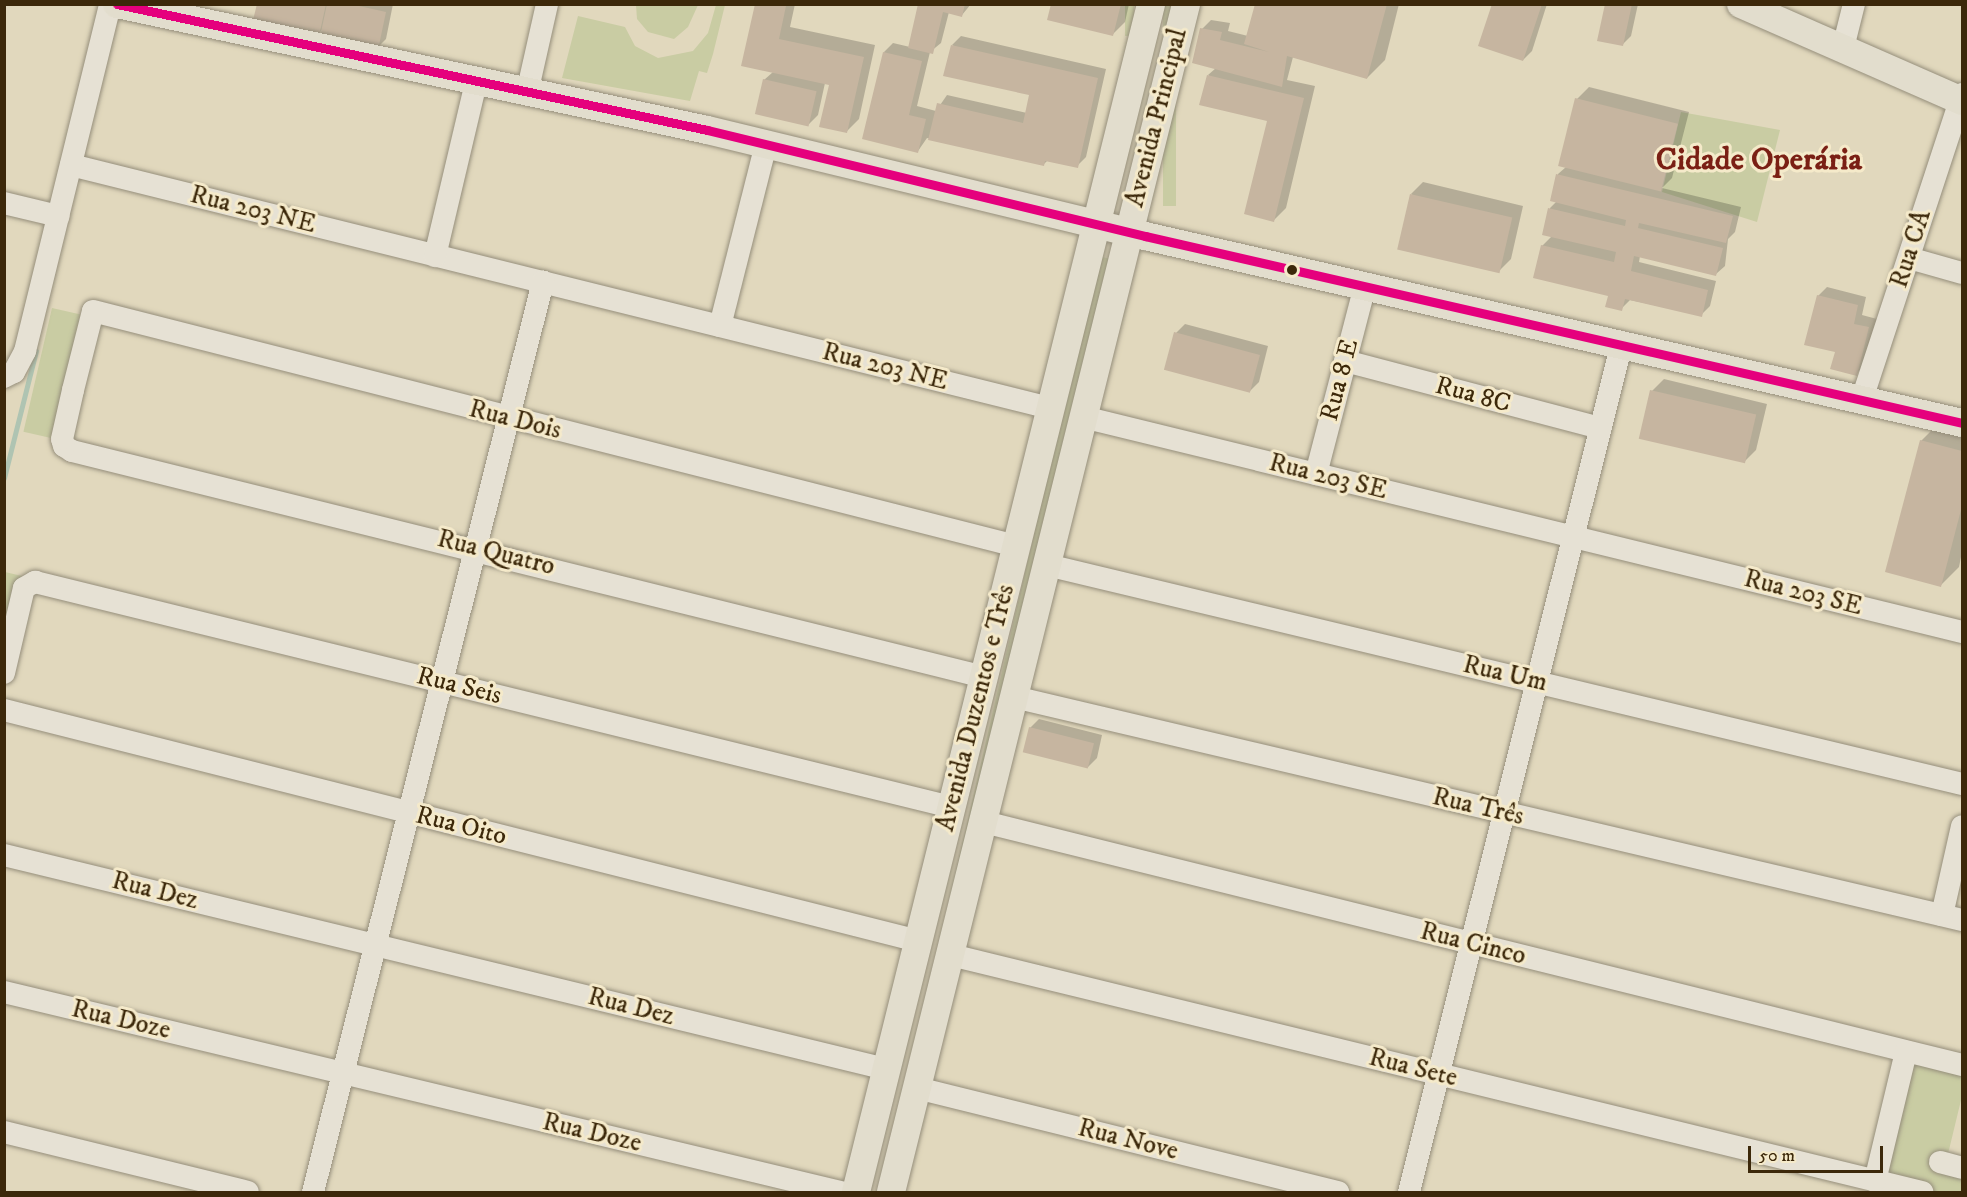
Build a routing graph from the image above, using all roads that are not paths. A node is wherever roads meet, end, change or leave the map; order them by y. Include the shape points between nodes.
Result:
1 (110, 4) edge
2 (117, 4) edge
3 (547, 4) edge
4 (1151, 4) edge
5 (1186, 4) edge
6 (1742, 4) edge
7 (1854, 4) edge
8 (194, 12) edge
9 (1843, 48) junction
10 (476, 82) junction
11 (527, 93) junction
12 (1962, 98) edge
13 (766, 144) junction
14 (71, 165) junction
15 (4, 203) edge
16 (58, 216) junction
17 (1097, 224) junction
18 (1129, 232) junction
19 (435, 256) junction
20 (1909, 258) junction
21 (1962, 273) edge
22 (543, 282) junction
23 (1365, 286) junction
24 (720, 326) junction
25 (1622, 343) junction
26 (1345, 361) junction
27 (9, 374) edge
28 (73, 390) joint
29 (1862, 399) junction
30 (1050, 408) junction
31 (1083, 417) junction
32 (508, 419) junction
33 (1962, 423) edge
34 (1600, 428) junction
35 (1316, 474) junction
36 (1573, 537) junction
37 (1016, 546) junction
38 (476, 549) junction
39 (1047, 565) junction
40 (1962, 632) edge
41 (4, 673) edge
42 (984, 677) junction
43 (442, 682) junction
44 (1537, 682) junction
45 (1014, 697) junction
46 (4, 710) edge
47 (1962, 784) edge
48 (951, 807) junction
49 (409, 813) junction
50 (1503, 813) junction
51 (984, 822) junction
52 (1962, 826) edge
53 (4, 855) edge
54 (1952, 917) edge
55 (918, 941) junction
56 (1471, 943) junction
57 (375, 945) junction
58 (951, 954) junction
59 (4, 992) edge
60 (1906, 1052) junction
61 (1962, 1065) edge
62 (886, 1069) junction
63 (343, 1073) junction
64 (1439, 1074) junction
65 (917, 1088) junction
66 (4, 1132) edge
67 (1940, 1162) dead end
68 (1962, 1168) edge
69 (1875, 1181) junction
70 (248, 1192) edge
71 (313, 1192) edge
72 (841, 1192) edge
73 (856, 1192) edge
74 (891, 1192) edge
75 (1338, 1192) edge
76 (1409, 1192) edge
77 (1922, 1192) edge

1 - 14 street
2 - 8 main road
3 - 11 street
4 - 17 main road, Avenida Principal
5 - 18 main road, Avenida Principal
6 - 9 main road
7 - 9 street
8 - 10 main road
9 - 12 main road
10 - 11 main road
10 - 19 street
11 - 13 main road
12 - 20 street, Rua CA
13 - 17 main road
13 - 24 street
14 - 16 street
14 - 19 street, Rua 203 NE
15 - 16 street
16 - 27 street via 25,351
17 - 18 main road
17 - 30 main road, Avenida Duzentos e Três
18 - 23 main road
18 - 31 main road, Avenida Duzentos e Três
19 - 22 street, Rua 203 NE
20 - 21 street
20 - 29 street, Rua CA
22 - 24 street, Rua 203 NE
22 - 32 street
23 - 25 main road
23 - 26 street, Rua 8 E
24 - 30 street, Rua 203 NE
25 - 29 main road
25 - 34 street
26 - 34 street, Rua 8C
26 - 35 street, Rua 8 E
28 - 32 street, Rua Dois via 93,312
28 - 38 street, Rua Quatro via 62,439 72,451
29 - 33 main road
30 - 37 main road, Avenida Duzentos e Três
31 - 35 street, Rua 203 SE
31 - 39 main road, Avenida Duzentos e Três
32 - 37 street, Rua Dois
32 - 38 street
34 - 36 street
35 - 36 street, Rua 203 SE
36 - 40 street, Rua 203 SE
36 - 44 street
37 - 42 main road, Avenida Duzentos e Três
38 - 42 street, Rua Quatro
38 - 43 street
39 - 44 street, Rua Um
39 - 45 main road, Avenida Duzentos e Três
41 - 43 street, Rua Seis via 24,588 35,582
42 - 48 main road, Avenida Duzentos e Três
43 - 48 street, Rua Seis
43 - 49 street
44 - 47 street, Rua Um
44 - 50 street
45 - 50 street, Rua Três
45 - 51 main road, Avenida Duzentos e Três
46 - 49 street, Rua Oito
48 - 55 main road, Avenida Duzentos e Três
49 - 55 street, Rua Oito
49 - 57 street
50 - 54 street, Rua Três
50 - 56 street
51 - 56 street, Rua Cinco
51 - 58 main road, Avenida Duzentos e Três
52 - 54 street, Rua Três
53 - 57 street, Rua Dez
55 - 62 main road, Avenida Duzentos e Três
56 - 60 street, Rua Cinco
56 - 64 street
57 - 62 street, Rua Dez
57 - 63 street
58 - 64 street, Rua Sete
58 - 65 main road, Avenida Duzentos e Três
59 - 63 street, Rua Doze
60 - 61 street, Rua Cinco
60 - 69 street
62 - 73 main road, Avenida Duzentos e Três
63 - 71 street
63 - 72 street, Rua Doze
64 - 69 street, Rua Sete
64 - 76 street
65 - 74 main road, Avenida Duzentos e Três
65 - 75 street, Rua Nove
66 - 70 street
67 - 68 street
69 - 77 street, Rua Sete

